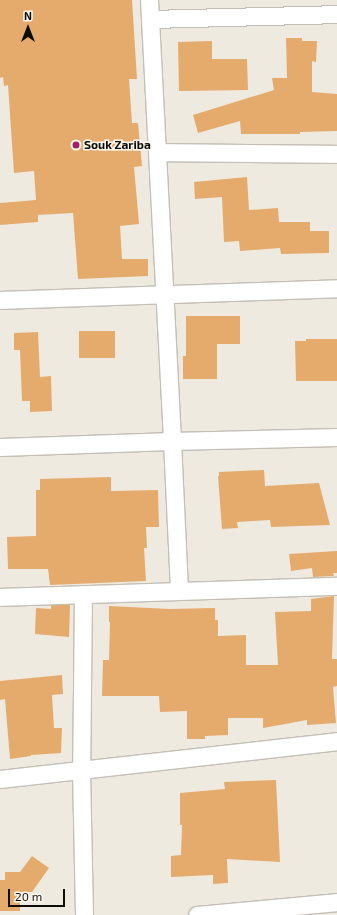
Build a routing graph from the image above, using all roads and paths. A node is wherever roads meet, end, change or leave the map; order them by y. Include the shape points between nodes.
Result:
1 (149, 0) edge
2 (337, 14) edge
3 (150, 19) junction
4 (158, 152) junction
5 (337, 154) edge
6 (337, 288) edge
7 (163, 294) junction
8 (0, 300) edge
9 (337, 436) edge
10 (172, 441) junction
11 (0, 447) edge
12 (337, 586) edge
13 (179, 590) junction
14 (83, 594) junction
15 (0, 597) edge
16 (337, 741) edge
17 (81, 771) junction
18 (0, 779) edge
19 (337, 902) edge
20 (84, 915) edge
21 (197, 915) edge

1 - 3 street
2 - 3 street
3 - 4 street
4 - 5 street
4 - 7 street
6 - 7 street
7 - 8 street
7 - 10 street
9 - 10 street
10 - 11 street
10 - 13 street
12 - 13 street
13 - 14 street
14 - 15 street
14 - 17 street
16 - 17 street
17 - 18 street
17 - 20 street
19 - 21 street

